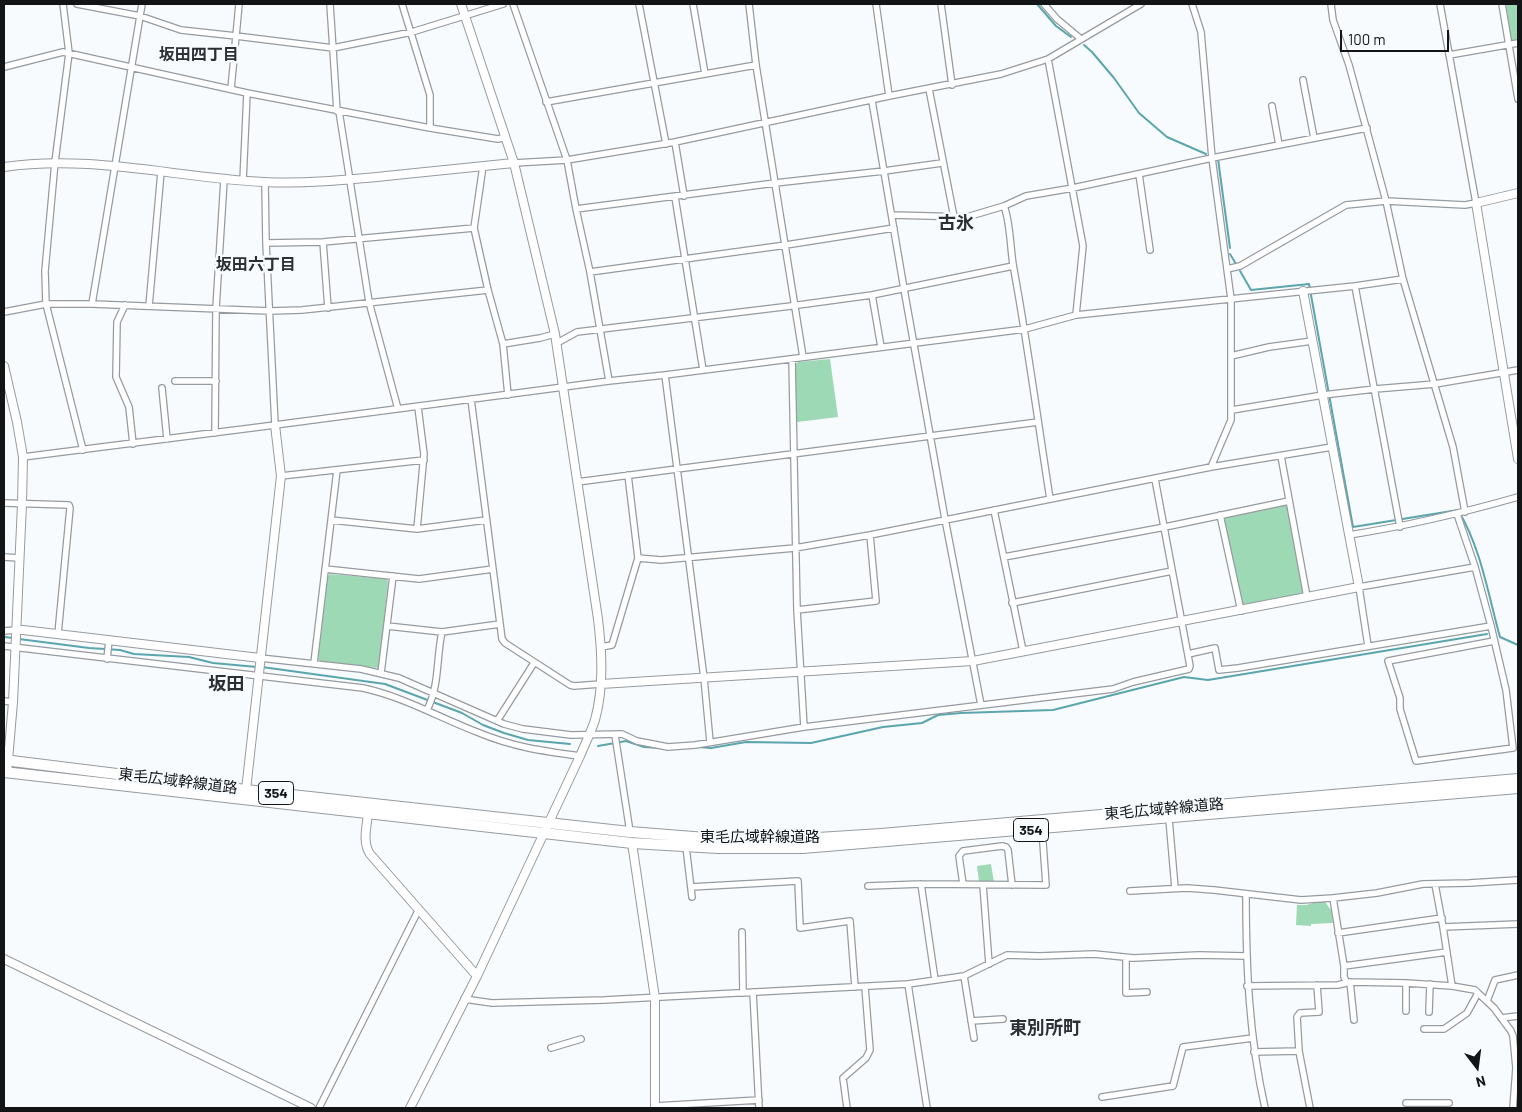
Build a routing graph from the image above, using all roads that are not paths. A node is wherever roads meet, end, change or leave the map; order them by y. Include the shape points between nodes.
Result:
1 (63, 4) edge
2 (77, 4) edge
3 (142, 4) edge
4 (239, 4) edge
5 (330, 4) edge
6 (402, 4) edge
7 (461, 4) edge
8 (503, 4) edge
9 (513, 4) edge
10 (639, 4) edge
11 (693, 4) edge
12 (749, 4) edge
13 (876, 4) edge
14 (941, 4) edge
15 (1044, 4) edge
16 (1141, 4) edge
17 (1192, 4) edge
18 (1331, 4) edge
19 (1440, 4) edge
20 (1502, 4) edge
21 (140, 16) junction
22 (465, 16) junction
23 (412, 32) junction
24 (236, 36) junction
25 (1081, 39) junction
26 (1518, 43) edge
27 (1509, 45) junction
28 (333, 48) junction
29 (69, 53) junction
30 (1449, 55) junction
31 (1048, 59) junction
32 (756, 65) junction
33 (132, 66) junction
34 (4, 67) edge
35 (705, 74) junction
36 (1303, 80) dead end
37 (654, 83) junction
38 (952, 84) junction
39 (231, 88) junction
40 (929, 89) junction
41 (247, 93) junction
42 (889, 96) junction
43 (1518, 100) edge
44 (872, 101) junction
45 (546, 102) junction
46 (1272, 106) dead end
47 (338, 111) junction
48 (766, 123) junction
49 (430, 128) junction
50 (1367, 128) junction
51 (506, 137) junction
52 (1314, 138) junction
53 (675, 142) junction
54 (666, 144) junction
55 (1279, 145) junction
56 (1212, 158) junction
57 (567, 160) junction
58 (55, 162) junction
59 (514, 163) junction
60 (942, 163) junction
61 (115, 166) junction
62 (483, 166) junction
63 (4, 167) edge
64 (884, 171) junction
65 (161, 172) junction
66 (1139, 174) junction
67 (224, 180) junction
68 (350, 180) junction
69 (243, 181) junction
70 (265, 182) junction
71 (775, 184) junction
72 (1073, 188) junction
73 (1518, 193) edge
74 (684, 196) junction
75 (675, 197) junction
76 (1386, 201) junction
77 (1476, 203) junction
78 (1004, 206) junction
79 (576, 209) junction
80 (892, 214) junction
81 (954, 217) junction
82 (474, 228) junction
83 (894, 228) junction
84 (359, 239) junction
85 (323, 242) junction
86 (266, 243) junction
87 (786, 245) junction
88 (1150, 250) dead end
89 (686, 259) junction
90 (1013, 266) junction
91 (1227, 269) junction
92 (590, 272) junction
93 (1403, 279) junction
94 (1355, 286) junction
95 (904, 289) junction
96 (488, 290) junction
97 (1303, 291) junction
98 (872, 295) junction
99 (1232, 298) junction
100 (369, 302) junction
101 (46, 304) junction
102 (92, 304) junction
103 (125, 305) junction
104 (149, 306) junction
105 (795, 306) junction
106 (216, 308) junction
107 (328, 308) junction
108 (270, 310) junction
109 (4, 312) edge
110 (1076, 315) junction
111 (694, 318) junction
112 (601, 329) junction
113 (1025, 329) junction
114 (555, 334) junction
115 (1312, 341) junction
116 (557, 343) junction
117 (914, 343) junction
118 (503, 344) junction
119 (881, 347) junction
120 (1231, 356) junction
121 (803, 358) junction
122 (792, 359) junction
123 (4, 366) edge
124 (703, 370) junction
125 (1518, 370) edge
126 (1504, 372) junction
127 (665, 375) junction
128 (175, 381) dead end
129 (216, 381) junction
130 (609, 381) junction
131 (1435, 384) junction
132 (564, 387) junction
133 (162, 388) dead end
134 (1375, 389) junction
135 (508, 394) junction
136 (1323, 395) junction
137 (471, 399) junction
138 (418, 406) junction
139 (398, 409) junction
140 (1232, 410) junction
141 (1038, 422) junction
142 (275, 426) junction
143 (216, 433) junction
144 (931, 436) junction
145 (167, 440) junction
146 (134, 444) junction
147 (1332, 447) junction
148 (83, 450) junction
149 (793, 454) junction
150 (1281, 456) junction
151 (23, 458) junction
152 (1518, 459) edge
153 (424, 460) junction
154 (1212, 467) junction
155 (677, 469) junction
156 (336, 470) junction
157 (628, 475) junction
158 (281, 476) junction
159 (1155, 479) junction
160 (577, 482) junction
161 (1518, 498) edge
162 (1050, 499) junction
163 (1290, 501) junction
164 (4, 503) edge
165 (22, 504) junction
166 (994, 510) junction
167 (1465, 512) junction
168 (1457, 514) junction
169 (1220, 515) junction
170 (945, 519) junction
171 (331, 520) junction
172 (486, 520) junction
173 (1165, 527) junction
174 (1400, 527) junction
175 (417, 529) junction
176 (870, 535) junction
177 (1349, 535) junction
178 (795, 548) junction
179 (4, 557) edge
180 (688, 557) junction
181 (1004, 557) junction
182 (20, 558) junction
183 (638, 558) junction
184 (1475, 567) junction
185 (325, 569) junction
186 (493, 570) junction
187 (1172, 571) junction
188 (392, 576) junction
189 (1359, 587) junction
190 (1308, 597) junction
191 (1012, 603) junction
192 (797, 610) junction
193 (1241, 611) junction
194 (1182, 622) junction
195 (500, 624) junction
196 (387, 626) junction
197 (1491, 626) junction
198 (16, 630) junction
199 (4, 631) edge
200 (442, 632) junction
201 (58, 634) junction
202 (110, 640) junction
203 (1494, 641) junction
204 (4, 646) edge
205 (1368, 646) junction
206 (15, 647) junction
207 (601, 647) junction
208 (1022, 652) junction
209 (1188, 654) junction
210 (260, 658) junction
211 (107, 659) junction
212 (973, 661) junction
213 (314, 663) junction
214 (534, 663) junction
215 (802, 672) junction
216 (381, 673) junction
217 (259, 676) junction
218 (704, 678) junction
219 (602, 684) junction
220 (434, 693) junction
221 (4, 701) edge
222 (13, 702) junction
223 (981, 705) junction
224 (427, 710) junction
225 (497, 721) junction
226 (804, 727) junction
227 (615, 735) junction
228 (589, 736) junction
229 (710, 742) junction
230 (580, 756) junction
231 (6, 761) edge
232 (5, 772) edge
233 (1518, 779) edge
234 (1518, 788) edge
235 (246, 790) junction
236 (368, 813) junction
237 (1169, 819) junction
238 (548, 823) junction
239 (1042, 829) junction
240 (544, 834) junction
241 (631, 838) junction
242 (686, 847) junction
243 (1518, 880) edge
244 (921, 884) junction
245 (963, 884) junction
246 (1435, 884) junction
247 (983, 885) junction
248 (1012, 885) junction
249 (868, 886) dead end
250 (691, 888) junction
251 (1175, 888) junction
252 (1130, 891) dead end
253 (1246, 894) junction
254 (692, 897) dead end
255 (1333, 898) junction
256 (419, 909) junction
257 (1442, 918) junction
258 (1518, 924) edge
259 (1443, 927) junction
260 (742, 932) dead end
261 (1338, 933) junction
262 (1447, 952) junction
263 (1246, 956) junction
264 (1126, 958) junction
265 (4, 959) edge
266 (989, 964) junction
267 (1344, 966) junction
268 (1518, 975) edge
269 (477, 976) junction
270 (964, 976) junction
271 (935, 980) junction
272 (1349, 982) junction
273 (1406, 983) junction
274 (908, 984) junction
275 (1430, 984) junction
276 (1247, 986) junction
277 (1318, 986) junction
278 (1452, 986) junction
279 (855, 987) junction
280 (865, 987) junction
281 (753, 992) junction
282 (1147, 992) dead end
283 (743, 993) junction
284 (1478, 993) junction
285 (655, 998) junction
286 (464, 999) junction
287 (1487, 1000) junction
288 (1406, 1011) dead end
289 (1429, 1012) dead end
290 (1518, 1016) edge
291 (1501, 1018) junction
292 (1003, 1020) dead end
293 (1354, 1020) dead end
294 (971, 1021) junction
295 (1424, 1029) dead end
296 (974, 1038) dead end
297 (1253, 1038) junction
298 (581, 1039) dead end
299 (552, 1048) dead end
300 (1299, 1051) junction
301 (1254, 1052) junction
302 (1517, 1056) edge
303 (1102, 1097) dead end
304 (1516, 1098) edge
305 (759, 1100) junction
306 (1406, 1103) dead end
307 (1449, 1103) dead end
308 (655, 1107) edge
309 (311, 1108) edge
310 (319, 1108) edge
311 (410, 1108) edge
312 (759, 1108) edge
313 (847, 1108) edge
314 (927, 1108) edge
315 (1266, 1108) edge
316 (1310, 1108) edge
317 (1512, 1108) edge

1 - 29 street
2 - 21 street
3 - 21 street
4 - 24 street
5 - 28 street
6 - 23 street
7 - 22 street
8 - 22 street
9 - 45 street
10 - 37 street
11 - 35 street
12 - 32 street
13 - 42 street
14 - 38 street
15 - 25 street via 1057,20
16 - 25 street
17 - 56 street via 1201,32
18 - 50 street via 1333,20 1350,65
19 - 30 street
20 - 27 street
21 - 24 street via 181,30
21 - 33 street
22 - 23 street
22 - 51 street
23 - 28 street
23 - 49 street via 430,95
24 - 28 street
24 - 39 street
25 - 31 street
26 - 27 street
27 - 30 street
27 - 43 street
28 - 47 street
29 - 33 street
29 - 34 street
29 - 58 street
30 - 77 street
31 - 38 street via 1001,74
31 - 72 street
32 - 35 street
32 - 48 street
33 - 39 street
33 - 61 street
35 - 37 street
36 - 52 street
37 - 45 street
37 - 54 street
38 - 40 street
39 - 41 street
40 - 42 street
40 - 60 street
41 - 47 street
41 - 69 street
42 - 44 street
44 - 48 street
44 - 64 street
45 - 57 street
46 - 55 street
47 - 49 street
47 - 68 street
48 - 53 street
48 - 71 street
49 - 51 street via 498,139
50 - 52 street
50 - 76 street
51 - 59 street
52 - 55 street
53 - 54 street
53 - 74 street
54 - 57 street
55 - 56 street
56 - 66 street
56 - 91 street
57 - 59 street
57 - 79 street
58 - 61 street
58 - 63 street
58 - 101 street via 44,271
59 - 62 street
59 - 114 street
60 - 64 street
60 - 81 street
61 - 65 street
61 - 102 street
62 - 68 street
62 - 82 street
64 - 71 street
64 - 80 street
65 - 67 street
65 - 104 street
66 - 72 street
66 - 88 street
67 - 69 street
67 - 106 street
68 - 70 street
68 - 84 street
69 - 70 street
70 - 86 street
71 - 74 street
71 - 87 street
72 - 78 street via 1026,196
72 - 110 street via 1083,246
73 - 77 street
74 - 75 street
75 - 79 street
75 - 89 street
76 - 77 street
76 - 91 street via 1346,205 1240,266
76 - 93 street
77 - 126 street
78 - 81 street via 967,217
78 - 90 street
79 - 92 street
80 - 81 street
80 - 83 street
82 - 84 street
82 - 96 street
83 - 87 street
83 - 95 street
84 - 85 street
84 - 100 street
85 - 86 street
85 - 107 street
86 - 108 street
87 - 89 street
87 - 105 street
89 - 92 street
89 - 111 street
90 - 95 street
90 - 113 street
91 - 99 street
92 - 112 street
93 - 94 street
93 - 131 street
94 - 97 street
94 - 134 street
95 - 98 street
95 - 117 street
96 - 100 street
96 - 118 street
97 - 99 street
97 - 115 street
98 - 105 street
98 - 119 street
99 - 110 street
99 - 120 street
100 - 107 street
100 - 139 street
101 - 102 street
101 - 109 street
101 - 148 street
102 - 103 street
103 - 104 street
103 - 146 street via 117,322 116,377 128,407
104 - 106 street
105 - 111 street
105 - 121 street
106 - 108 street
106 - 129 street
107 - 108 street
108 - 142 street
110 - 113 street
111 - 112 street
111 - 124 street
112 - 116 street via 577,332
112 - 130 street
113 - 117 street
113 - 141 street
114 - 116 street
114 - 118 street
115 - 120 street
115 - 136 street
116 - 132 street
117 - 119 street
117 - 144 street
118 - 135 street
119 - 121 street
120 - 140 street
121 - 122 street
122 - 124 street
122 - 149 street
123 - 151 street
124 - 127 street
125 - 126 street
126 - 131 street
126 - 152 street
127 - 130 street
127 - 155 street
128 - 129 street
129 - 143 street
130 - 132 street
131 - 134 street
131 - 167 street via 1453,447
132 - 135 street
132 - 160 street
133 - 145 street
134 - 136 street
134 - 174 street
135 - 137 street
136 - 140 street
136 - 147 street
137 - 138 street
137 - 172 street
138 - 139 street
138 - 153 street
139 - 142 street
140 - 154 street
141 - 144 street
141 - 162 street
142 - 143 street
142 - 158 street
143 - 145 street
144 - 149 street
144 - 170 street
145 - 146 street
146 - 148 street
147 - 150 street
147 - 177 street
148 - 151 street
149 - 155 street
149 - 178 street
150 - 154 street
150 - 163 street
151 - 165 street
153 - 156 street
153 - 175 street
154 - 159 street
155 - 157 street
155 - 180 street
156 - 158 street
156 - 171 street
157 - 160 street
157 - 183 street
158 - 210 street
159 - 162 street
159 - 173 street
160 - 207 street
161 - 167 street
162 - 166 street
163 - 169 street
163 - 190 street
164 - 165 street
165 - 182 street
165 - 201 street via 66,505 70,508
166 - 170 street
166 - 181 street
167 - 168 street
168 - 174 street
168 - 184 street
169 - 173 street
169 - 193 street
170 - 176 street
170 - 212 street
171 - 175 street
171 - 185 street
172 - 175 street
172 - 186 street
173 - 181 street
173 - 187 street
174 - 177 street
176 - 178 street
176 - 192 street via 876,601
177 - 189 street
178 - 180 street
178 - 192 street
179 - 182 street
180 - 183 street
180 - 218 street
181 - 191 street
182 - 198 street
183 - 207 street via 612,645
184 - 189 street
184 - 197 street
185 - 188 street
185 - 213 street
186 - 188 street via 419,579
186 - 195 street
187 - 191 street
187 - 194 street
188 - 196 street
189 - 190 street
189 - 205 street
190 - 193 street
191 - 208 street
192 - 215 street
193 - 194 street
194 - 208 street
194 - 209 street
195 - 200 street
195 - 214 street via 505,643
196 - 200 street
196 - 216 street
197 - 203 street
197 - 205 street
198 - 199 street
198 - 201 street
198 - 206 street
200 - 220 street
201 - 202 street
202 - 210 street
202 - 211 street
203 - 203 street via 1506,690 1513,748 1416,761 1388,660
204 - 206 street
205 - 209 street via 1219,670 1215,648
206 - 211 street
206 - 222 street
207 - 219 street
208 - 212 street
209 - 223 street via 1189,668 1113,688
210 - 213 street
210 - 217 street
211 - 217 street
212 - 215 street
212 - 223 street
213 - 216 street
214 - 219 street via 574,686
214 - 225 street
215 - 218 street
215 - 226 street
216 - 220 street
217 - 224 street via 363,688
217 - 235 street
218 - 219 street
218 - 229 street
219 - 228 street
220 - 224 street
220 - 225 street
221 - 222 street
222 - 231 street
223 - 226 street
224 - 230 street via 510,744
225 - 228 street via 523,729
226 - 229 street
227 - 228 street
227 - 229 street via 622,734 637,741 668,747
227 - 241 street
228 - 230 street
230 - 238 street
231 - 232 street
231 - 235 highway, 東毛広域幹線道路 / 354
232 - 236 highway, 東毛広域幹線道路 / 354
233 - 241 highway, 東毛広域幹線道路 / 354 via 881,834 762,840
234 - 237 highway, 東毛広域幹線道路 / 354
235 - 238 highway, 東毛広域幹線道路 / 354
236 - 240 highway, 東毛広域幹線道路 / 354
236 - 256 street via 366,848
237 - 239 highway, 東毛広域幹線道路 / 354
237 - 251 street
238 - 240 street
238 - 241 highway, 東毛広域幹線道路 / 354
239 - 242 highway, 東毛広域幹線道路 / 354 via 802,848
239 - 248 street via 1046,885
240 - 241 highway, 東毛広域幹線道路 / 354
240 - 269 street
241 - 242 highway, 東毛広域幹線道路 / 354
241 - 285 street
242 - 250 street
243 - 246 street
244 - 245 street
244 - 249 street
244 - 271 street
245 - 247 street
245 - 248 street via 960,853 963,850 1002,846 1008,850
246 - 255 street
246 - 257 street
247 - 248 street
247 - 266 street
250 - 254 street
250 - 279 street via 798,881 800,928 850,921
251 - 252 street
251 - 253 street
253 - 255 street via 1290,900
253 - 263 street
255 - 261 street
256 - 269 street
256 - 310 street
257 - 259 street
257 - 261 street
258 - 259 street
259 - 262 street
260 - 283 street
261 - 267 street
262 - 267 street
262 - 278 street
263 - 264 street
263 - 276 street
264 - 266 street via 1094,954 1007,955
264 - 282 street via 1126,993
265 - 309 street
266 - 270 street
267 - 272 street via 1344,977
268 - 287 street via 1495,980
269 - 286 street
270 - 271 street
270 - 294 street
271 - 274 street
272 - 273 street
272 - 277 street
272 - 293 street
273 - 275 street
273 - 288 street
274 - 280 street
274 - 314 street
275 - 278 street
275 - 289 street
276 - 277 street
276 - 297 street
277 - 300 street via 1319,1012 1300,1013 1297,1017
278 - 284 street
279 - 280 street
279 - 281 street
280 - 313 street via 870,1050 862,1062 843,1078
281 - 283 street
281 - 305 street
283 - 285 street
284 - 287 street
284 - 295 street via 1467,1013 1444,1029
285 - 286 street via 496,1003
285 - 308 street
286 - 311 street
287 - 291 street
290 - 291 street
291 - 302 street via 1514,1036
292 - 294 street
294 - 296 street
297 - 301 street
297 - 303 street via 1183,1046 1173,1086
298 - 299 street
300 - 301 street
300 - 316 street
301 - 315 street
302 - 304 street
304 - 317 street
305 - 308 street
305 - 312 street
306 - 307 street

